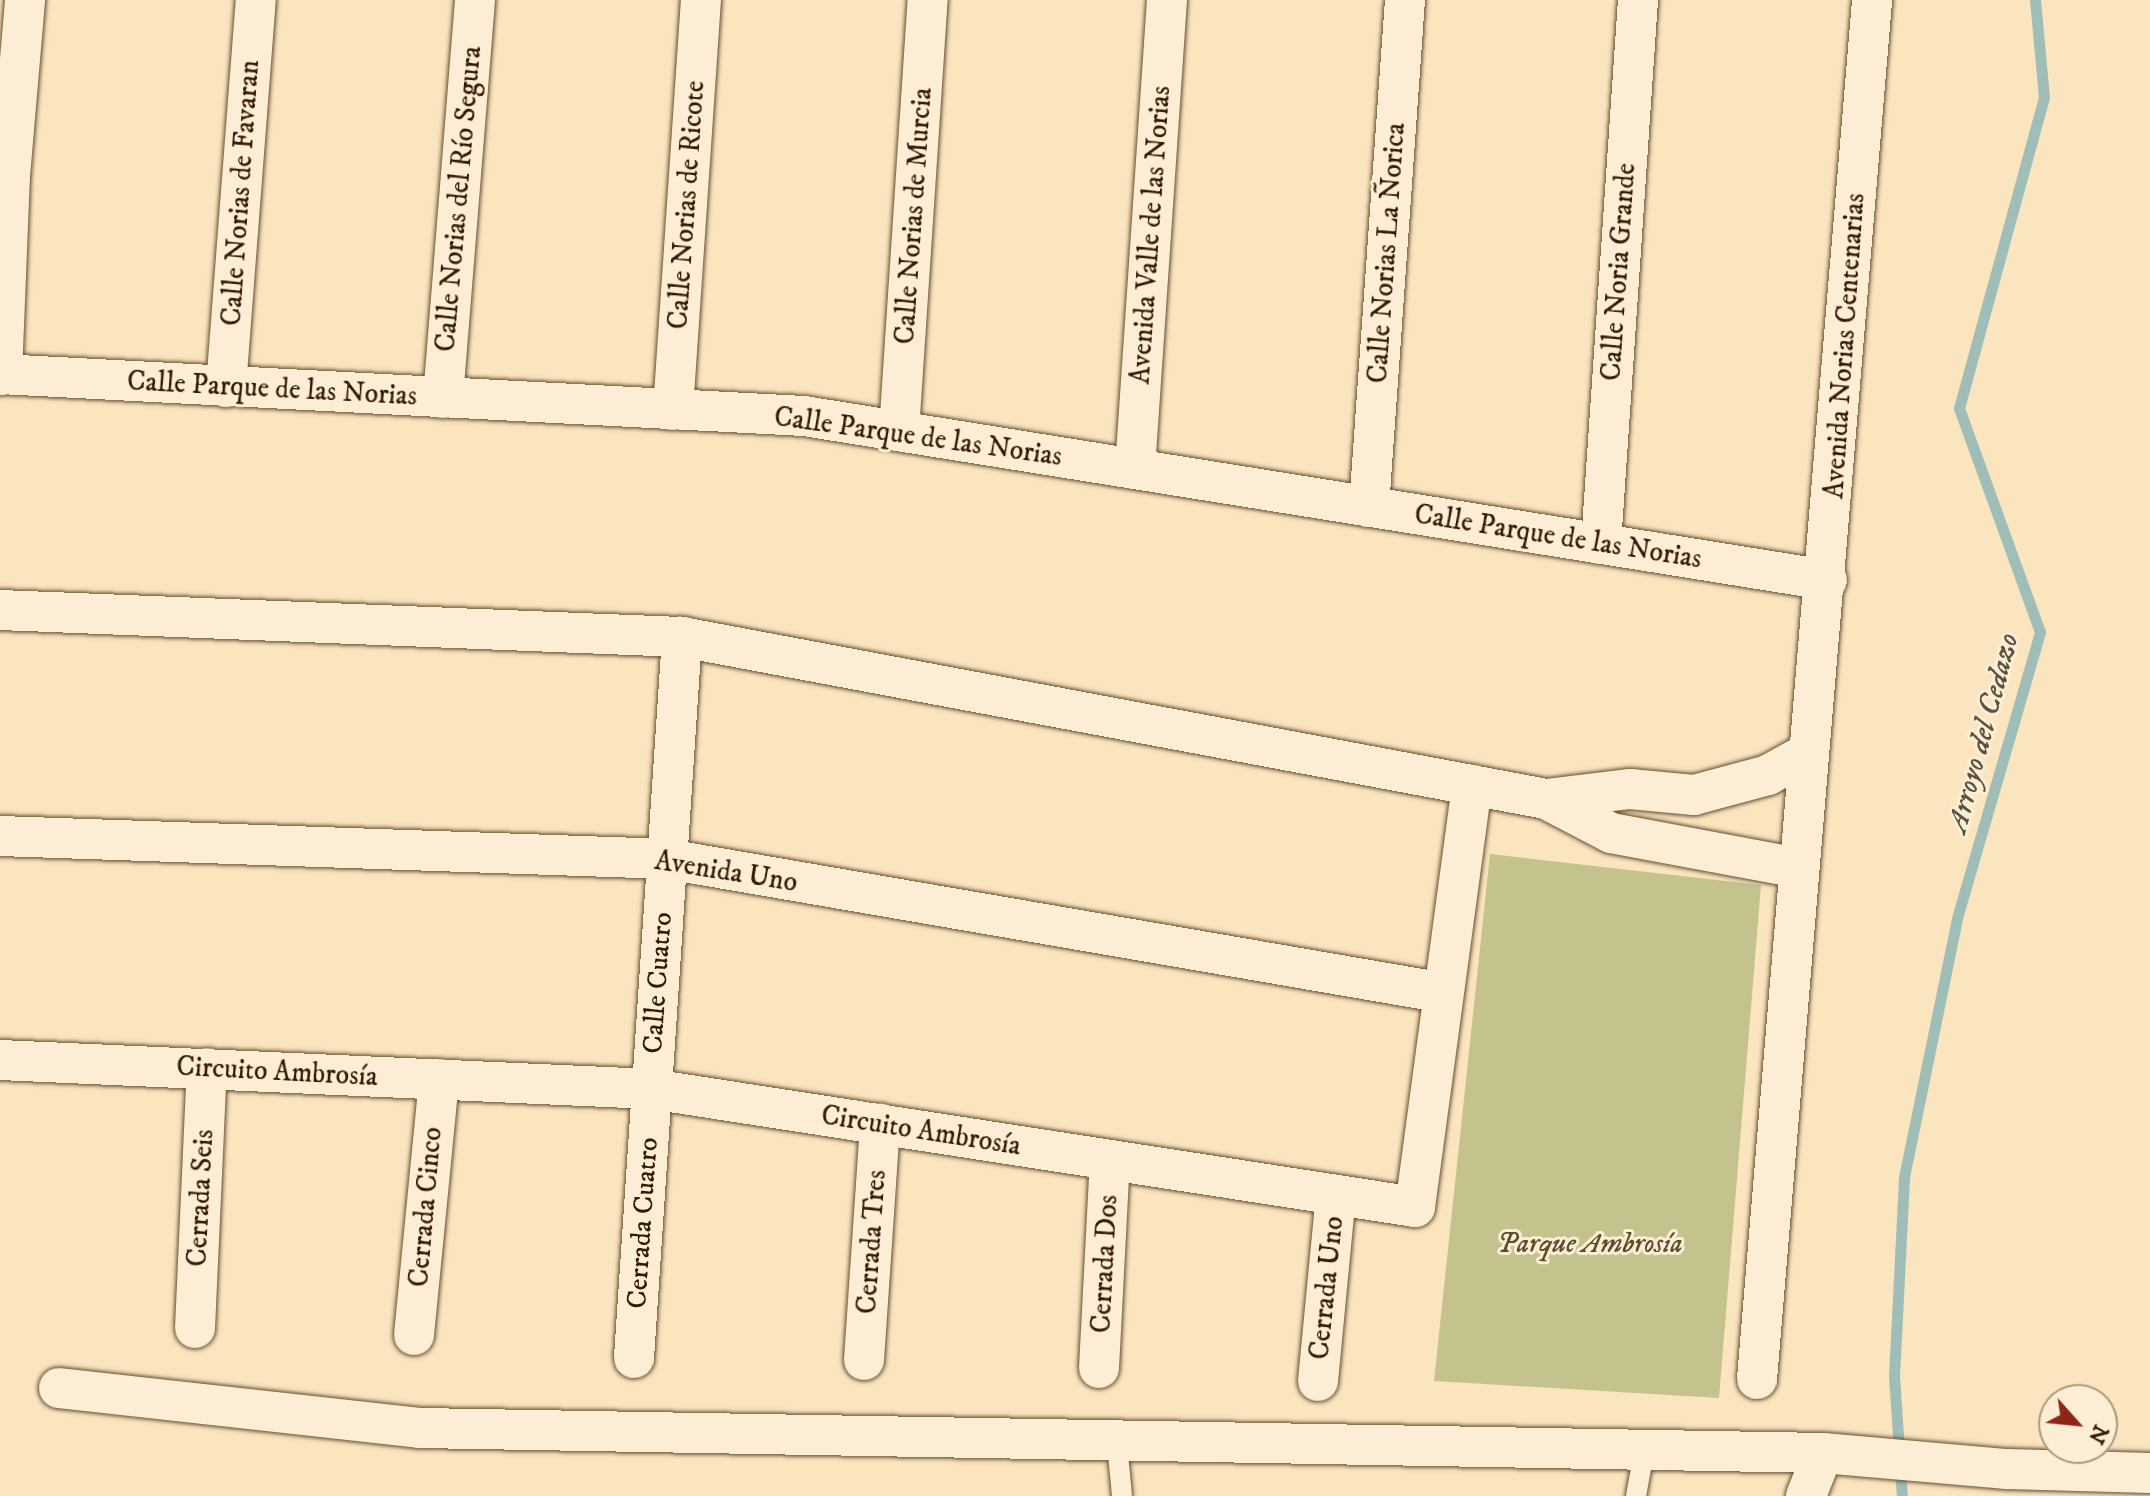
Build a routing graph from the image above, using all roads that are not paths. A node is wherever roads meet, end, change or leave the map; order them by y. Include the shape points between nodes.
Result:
1 (25, 0) edge
2 (256, 0) edge
3 (475, 0) edge
4 (701, 0) edge
5 (928, 0) edge
6 (1167, 0) edge
7 (1405, 0) edge
8 (1638, 0) edge
9 (1872, 0) edge
10 (1, 374) edge
11 (226, 387) junction
12 (443, 398) junction
13 (673, 410) junction
14 (899, 431) junction
15 (1135, 469) junction
16 (1369, 507) junction
17 (1601, 544) junction
18 (1827, 580) junction
19 (0, 610) edge
20 (682, 637) junction
21 (1806, 754) junction
22 (1472, 785) junction
23 (1546, 799) junction
24 (0, 836) edge
25 (667, 859) junction
26 (1798, 868) junction
27 (1444, 993) junction
28 (0, 1060) edge
29 (207, 1068) junction
30 (439, 1079) junction
31 (651, 1089) junction
32 (880, 1124) junction
33 (1110, 1160) junction
34 (1336, 1195) junction
35 (195, 1328) dead end
36 (414, 1335) dead end
37 (634, 1358) dead end
38 (864, 1360) dead end
39 (1099, 1368) dead end
40 (1757, 1379) dead end
41 (1318, 1381) dead end
42 (59, 1388) dead end
43 (1117, 1443) junction
44 (1644, 1452) junction
45 (1823, 1453) junction
46 (2150, 1473) edge
47 (1122, 1496) edge
48 (1636, 1496) edge
49 (1806, 1496) edge

1 - 10 street
2 - 11 street, Calle Norias de Favaran
3 - 12 street, Calle Norias del Río Segura
4 - 13 street, Calle Norias de Ricote
5 - 14 street, Calle Norias de Murcia
6 - 15 street, Avenida Valle de las Norias
7 - 16 street, Calle Norias La Ñorica
8 - 17 street, Calle Noria Grande
9 - 18 street, Avenida Norias Centenarias
10 - 11 street, Calle Parque de las Norias
11 - 12 street, Calle Parque de las Norias
12 - 13 street, Calle Parque de las Norias
13 - 14 street, Calle Parque de las Norias via 804,416
14 - 15 street, Calle Parque de las Norias
15 - 16 street, Calle Parque de las Norias
16 - 17 street, Calle Parque de las Norias
17 - 18 street, Calle Parque de las Norias
18 - 21 street, Avenida Norias Centenarias
19 - 20 street
20 - 22 street
20 - 25 street, Calle Cuatro
21 - 23 street via 1768,775 1694,795 1630,789
21 - 26 street, Avenida Norias Centenarias
22 - 23 street
22 - 27 street, Circuito Ambrosía
23 - 26 street via 1611,833
24 - 25 street, Avenida Uno
25 - 27 street, Avenida Uno
25 - 31 street, Calle Cuatro
26 - 40 street, Avenida Norias Centenarias
27 - 34 street, Circuito Ambrosía via 1415,1207
28 - 29 street, Circuito Ambrosía
29 - 30 street, Circuito Ambrosía
29 - 35 street, Cerrada Seis
30 - 31 street, Circuito Ambrosía
30 - 36 street, Cerrada Cinco
31 - 32 street, Circuito Ambrosía
31 - 37 street, Cerrada Cuatro
32 - 33 street, Circuito Ambrosía
32 - 38 street, Cerrada Tres
33 - 34 street, Circuito Ambrosía
33 - 39 street, Cerrada Dos
34 - 41 street, Cerrada Uno
42 - 43 street via 420,1428
43 - 44 street
43 - 47 lane
44 - 45 street
44 - 48 lane
45 - 46 street via 2007,1469
45 - 49 street

